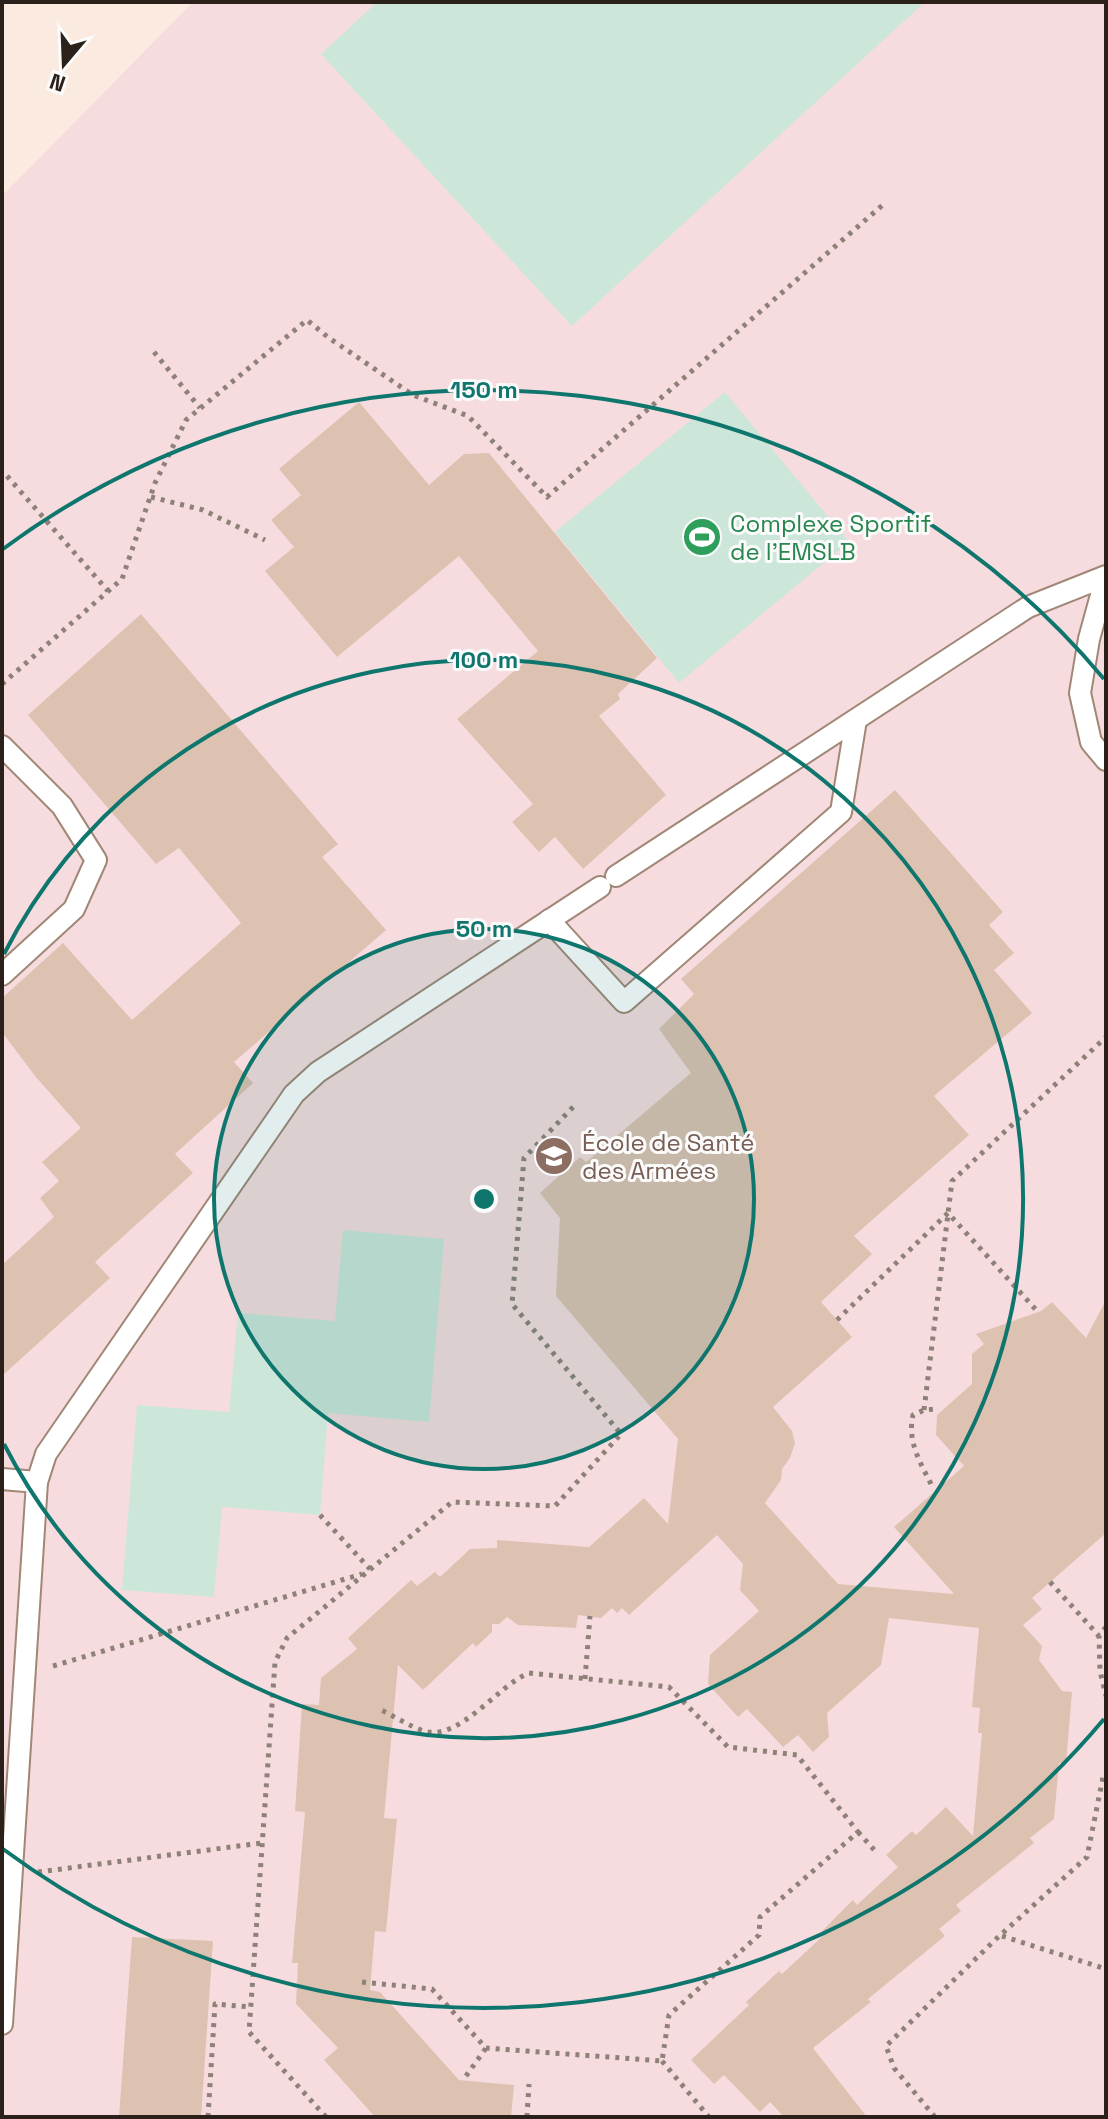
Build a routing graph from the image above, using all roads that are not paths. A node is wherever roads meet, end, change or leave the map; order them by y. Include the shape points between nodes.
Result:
1 (1106, 576) edge
2 (856, 720) junction
3 (2, 746) edge
4 (1106, 760) edge
5 (549, 920) junction
6 (2, 975) edge
7 (2, 1479) edge
8 (37, 1482) junction
9 (2, 2024) edge

1 - 2 lane via 1028,607
1 - 4 lane via 1080,693 1091,742
2 - 5 lane
2 - 5 lane via 841,812 624,1002
3 - 6 lane via 62,806 96,860 74,909
5 - 8 lane via 318,1072 294,1094 46,1454
7 - 8 lane
8 - 9 lane

